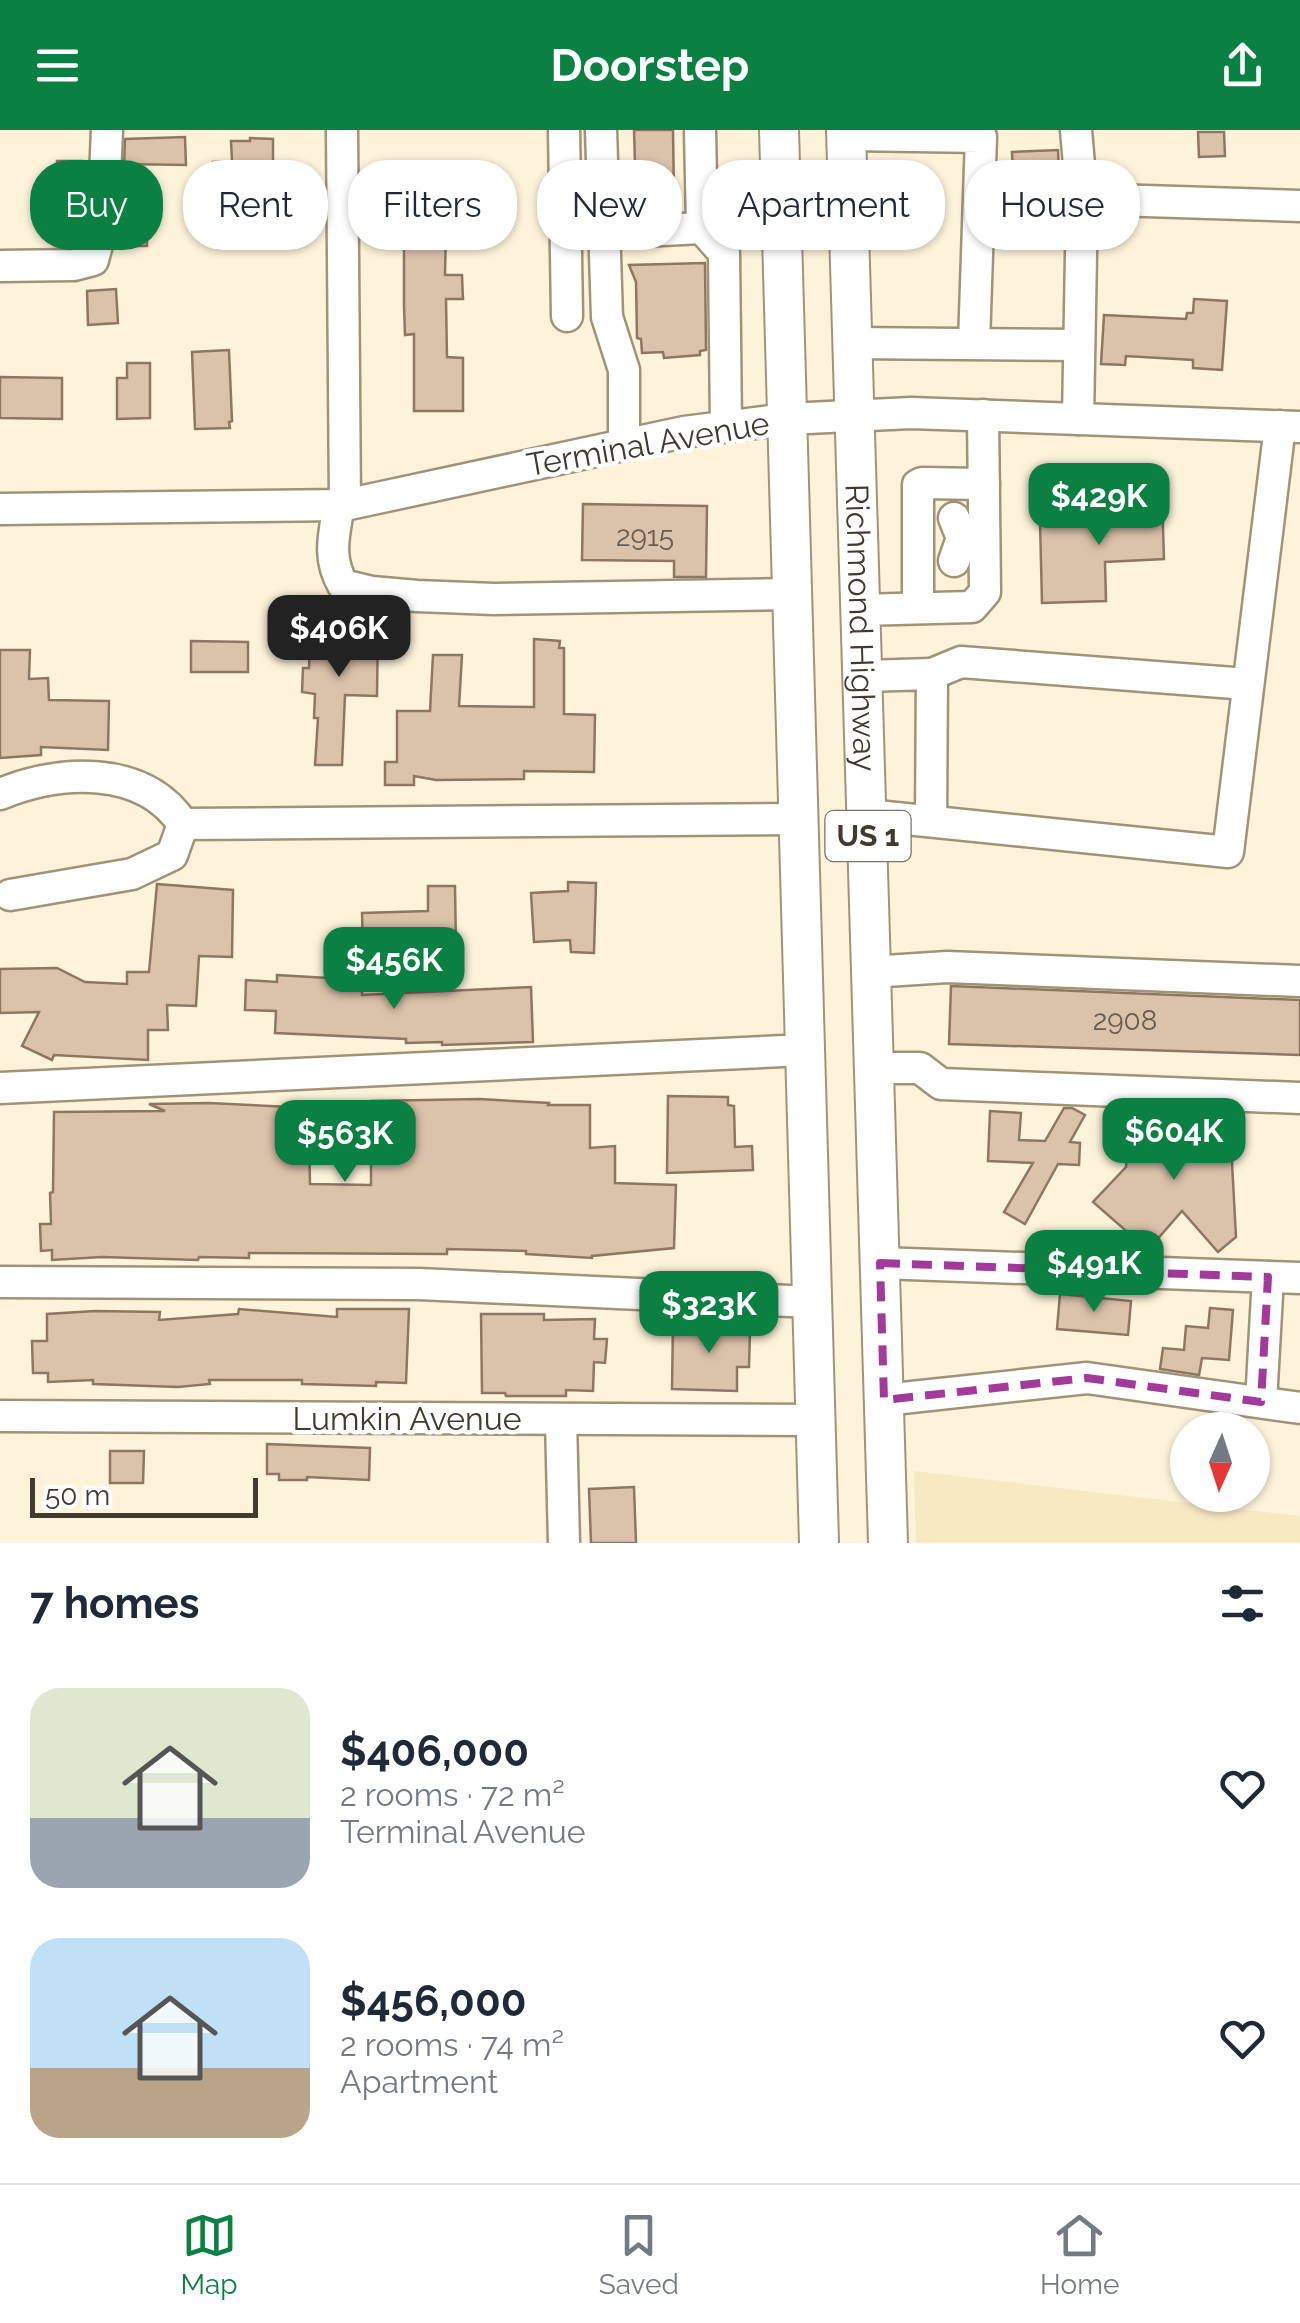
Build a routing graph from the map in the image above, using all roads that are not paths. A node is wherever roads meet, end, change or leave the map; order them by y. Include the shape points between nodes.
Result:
1 (107, 130) edge
2 (342, 130) edge
3 (564, 130) edge
4 (602, 130) edge
5 (700, 130) edge
6 (779, 130) edge
7 (1076, 130) edge
8 (846, 133) edge
9 (981, 134) edge
10 (603, 160) edge
11 (1079, 160) edge
12 (1140, 201) edge
13 (1300, 206) edge
14 (702, 228) joint
15 (682, 229) edge
16 (604, 250) edge
17 (722, 250) edge
18 (1081, 250) edge
19 (0, 266) edge
20 (567, 316) dead end
21 (851, 343) junction
22 (974, 343) junction
23 (1079, 345) junction
24 (854, 414) junction
25 (983, 415) junction
26 (787, 418) junction
27 (1078, 419) junction
28 (726, 426) junction
29 (1290, 427) edge
30 (624, 445) junction
31 (984, 484) junction
32 (342, 505) junction
33 (0, 509) edge
34 (946, 539) junction
35 (793, 594) junction
36 (918, 608) junction
37 (860, 610) junction
38 (932, 674) junction
39 (864, 676) junction
40 (1247, 684) junction
41 (0, 794) edge
42 (867, 814) junction
43 (799, 818) junction
44 (931, 822) junction
45 (183, 824) junction
46 (3, 899) edge
47 (871, 972) junction
48 (1300, 981) edge
49 (804, 1050) junction
50 (874, 1068) junction
51 (0, 1088) edge
52 (1300, 1098) edge
53 (880, 1264) junction
54 (1268, 1277) junction
55 (1300, 1278) edge
56 (0, 1282) edge
57 (812, 1302) junction
58 (884, 1400) junction
59 (1261, 1402) junction
60 (1300, 1408) edge
61 (0, 1416) edge
62 (561, 1420) junction
63 (815, 1420) junction
64 (564, 1543) edge
65 (819, 1543) edge
66 (888, 1543) edge

1 - 19 street via 103,222 93,260
2 - 32 street
3 - 20 street
4 - 10 street
5 - 14 street
6 - 26 main road, Richmond Highway / US 1
7 - 11 street
8 - 9 street
8 - 21 main road, Richmond Highway / US 1
9 - 22 street
12 - 13 street
14 - 15 street
16 - 30 street via 606,318 624,370
17 - 28 street
18 - 23 street
21 - 22 street
21 - 24 main road, Richmond Highway / US 1
22 - 23 street
23 - 27 street
24 - 25 street, Terminal Avenue
24 - 26 street, Terminal Avenue
24 - 37 main road, Richmond Highway / US 1
25 - 27 street, Terminal Avenue
25 - 31 street
26 - 28 street, Terminal Avenue
26 - 35 main road, Richmond Highway / US 1
27 - 29 street, Terminal Avenue
28 - 30 street, Terminal Avenue
29 - 40 street
30 - 32 street, Terminal Avenue
31 - 34 street
31 - 34 street via 918,485
32 - 33 street, Terminal Avenue
32 - 35 street via 334,570 342,584 372,592 494,599
34 - 36 street
34 - 36 street via 985,592 972,606
35 - 43 main road, Richmond Highway / US 1
36 - 37 street
37 - 39 main road, Richmond Highway / US 1
38 - 39 street
38 - 40 street via 961,662
38 - 44 street
39 - 42 main road, Richmond Highway / US 1
40 - 44 street via 1228,852
41 - 45 street via 90,775 138,786
42 - 44 street
42 - 47 main road, Richmond Highway / US 1
43 - 45 street
43 - 49 main road, Richmond Highway / US 1
45 - 46 street via 172,855 132,874
47 - 48 street via 947,967
47 - 50 main road, Richmond Highway / US 1
49 - 51 street
49 - 57 main road, Richmond Highway / US 1
50 - 52 street via 920,1068 941,1084
50 - 53 main road, Richmond Highway / US 1
53 - 54 street
53 - 58 main road, Richmond Highway / US 1
54 - 55 street
54 - 59 street
56 - 57 street via 419,1284
57 - 63 main road, Richmond Highway / US 1
58 - 59 street via 1087,1378
58 - 66 main road, Richmond Highway / US 1
59 - 60 street
61 - 62 street, Lumkin Avenue
62 - 63 street, Lumkin Avenue
62 - 64 street
63 - 65 main road, Richmond Highway / US 1

